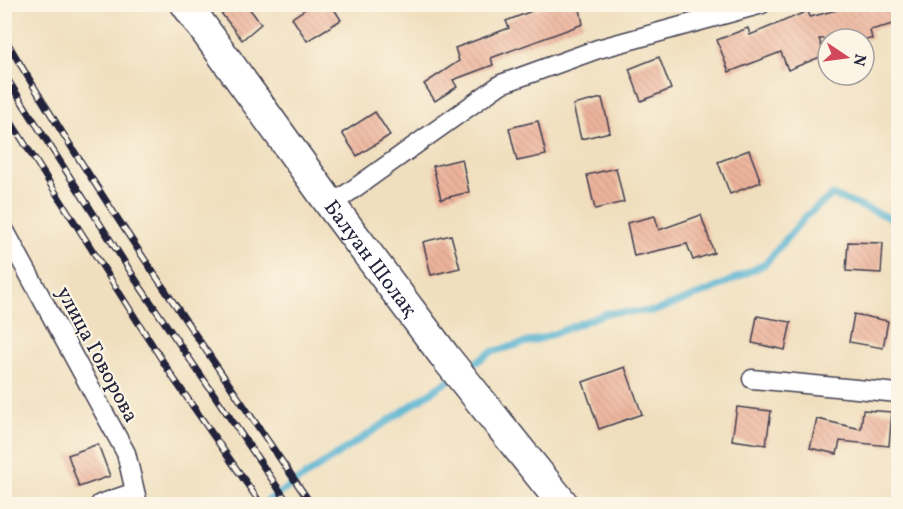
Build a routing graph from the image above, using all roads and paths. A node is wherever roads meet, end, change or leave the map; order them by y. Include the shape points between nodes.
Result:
1 (186, 4) edge
2 (762, 4) edge
3 (331, 206) junction
4 (4, 229) edge
5 (752, 379) dead end
6 (898, 393) edge
7 (137, 498) edge
8 (100, 504) edge
9 (563, 504) edge

1 - 3 main road, Балуан Шолақ
2 - 3 street via 598,49 501,84
3 - 9 main road, Балуан Шолақ
4 - 7 street, улица Говорова via 126,453
5 - 6 street
7 - 8 street

